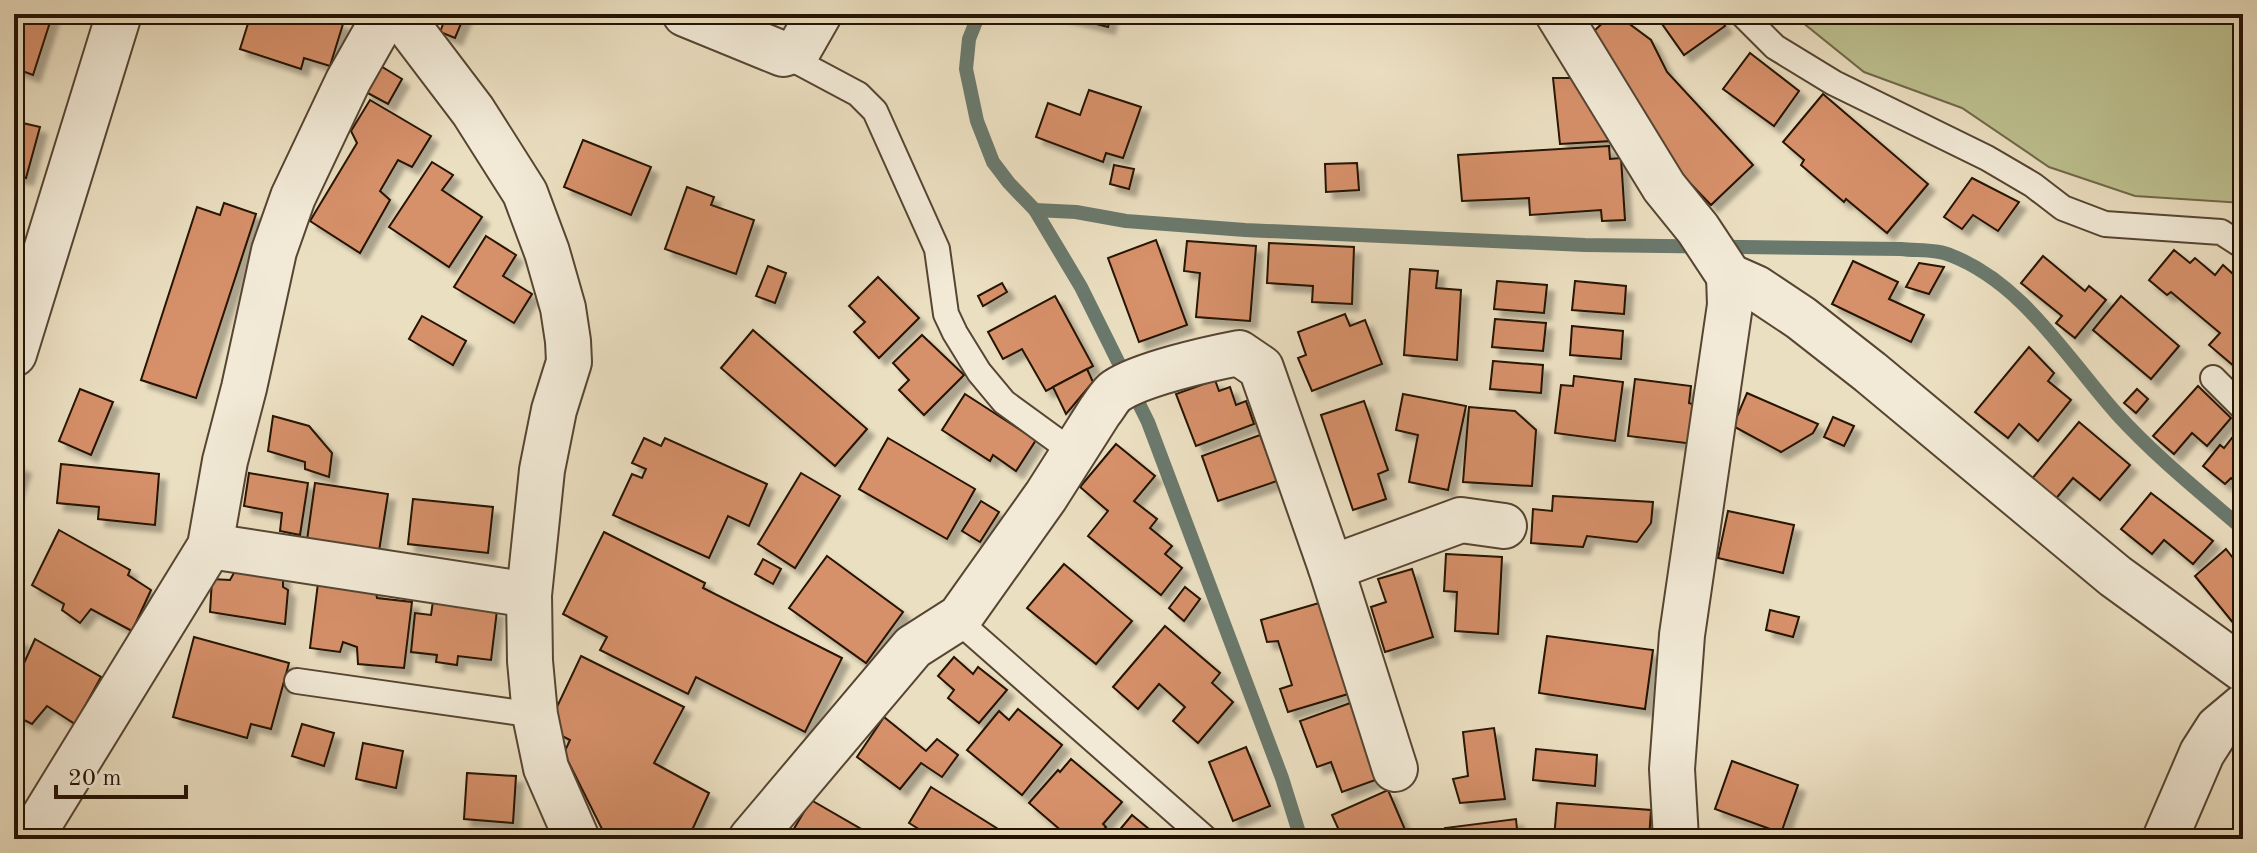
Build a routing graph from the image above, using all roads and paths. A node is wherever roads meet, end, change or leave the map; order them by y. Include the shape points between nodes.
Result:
1 (119, 14) edge
2 (386, 14) edge
3 (405, 14) edge
4 (685, 14) edge
5 (819, 14) edge
6 (1558, 14) edge
7 (1742, 14) edge
8 (783, 54) junction
9 (2243, 246) edge
10 (1729, 276) junction
11 (14, 354) edge
12 (2213, 378) dead end
13 (2243, 408) edge
14 (1074, 453) junction
15 (1504, 526) dead end
16 (210, 546) junction
17 (1331, 568) junction
18 (529, 595) junction
19 (956, 619) junction
20 (2243, 669) edge
21 (297, 681) dead end
22 (2243, 707) edge
23 (535, 715) junction
24 (1395, 769) dead end
25 (30, 839) edge
26 (577, 839) edge
27 (751, 839) edge
28 (1206, 839) edge
29 (1676, 839) edge
30 (2165, 839) edge

1 - 11 street
2 - 16 street via 293,197 274,251
3 - 18 street via 525,193 563,308 569,362 542,470
4 - 8 street
5 - 8 street via 799,49
6 - 10 street via 1656,175
7 - 9 lane via 1775,47 1834,83 1987,158 2063,208 2105,224 2221,232
8 - 14 lane via 858,94 875,111 937,249 946,314 955,333 1004,402
10 - 20 street via 1812,327 2115,576
10 - 29 street via 1730,305 1682,635 1672,769
12 - 13 lane
14 - 17 street via 1100,411 1134,384 1239,353 1261,368
14 - 19 street via 991,577
15 - 17 street via 1461,520
16 - 18 street
16 - 25 street
17 - 24 street
18 - 23 street
19 - 27 street via 913,647
19 - 28 lane
21 - 23 lane
22 - 30 street via 2218,728 2202,753
23 - 26 street via 546,768

